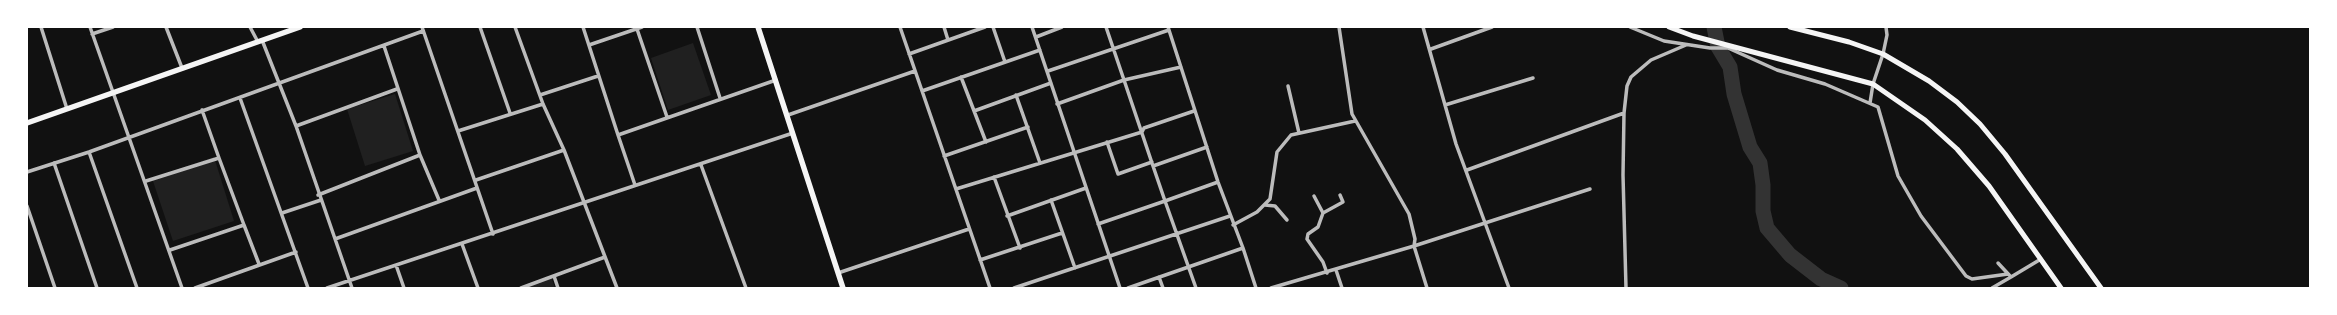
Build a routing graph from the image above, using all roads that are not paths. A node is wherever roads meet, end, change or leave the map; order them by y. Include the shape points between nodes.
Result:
1 (41, 27) edge
2 (90, 27) edge
3 (113, 27) edge
4 (166, 27) edge
5 (250, 27) edge
6 (300, 27) edge
7 (480, 27) edge
8 (515, 27) edge
9 (582, 27) edge
10 (642, 27) edge
11 (697, 27) edge
12 (758, 27) edge
13 (900, 27) edge
14 (944, 27) edge
15 (985, 27) edge
16 (993, 27) edge
17 (1032, 27) edge
18 (1062, 27) edge
19 (1106, 27) edge
20 (1339, 27) edge
21 (1423, 27) edge
22 (1492, 27) edge
23 (1630, 27) edge
24 (1669, 27) edge
25 (1790, 27) edge
26 (1886, 27) edge
27 (1169, 28) edge
28 (423, 29) edge
29 (637, 29) junction
30 (92, 34) junction
31 (1036, 37) junction
32 (948, 40) junction
33 (260, 41) junction
34 (589, 45) junction
35 (1688, 45) junction
36 (384, 46) junction
37 (1112, 49) junction
38 (1431, 49) junction
39 (1040, 50) junction
40 (910, 54) junction
41 (1883, 54) junction
42 (1005, 62) junction
43 (1181, 67) junction
44 (182, 68) junction
45 (915, 71) junction
46 (1048, 71) junction
47 (598, 76) junction
48 (961, 77) junction
49 (1533, 78) dead end
50 (776, 80) junction
51 (1124, 80) junction
52 (280, 83) junction
53 (1051, 84) junction
54 (1873, 84) junction
55 (1288, 86) dead end
56 (397, 89) junction
57 (922, 91) junction
58 (112, 93) junction
59 (540, 95) junction
60 (1016, 95) junction
61 (240, 98) junction
62 (720, 98) junction
63 (1870, 103) junction
64 (543, 104) junction
65 (1057, 104) junction
66 (1445, 105) junction
67 (67, 109) junction
68 (202, 110) junction
69 (974, 111) junction
70 (1194, 111) junction
71 (510, 113) junction
72 (1624, 113) junction
73 (788, 115) junction
74 (667, 117) junction
75 (1355, 121) junction
76 (27, 123) edge
77 (296, 126) junction
78 (1028, 127) junction
79 (458, 130) junction
80 (1142, 132) junction
81 (793, 133) junction
82 (1299, 133) junction
83 (618, 135) junction
84 (128, 137) junction
85 (986, 142) junction
86 (1107, 142) junction
87 (1207, 147) junction
88 (564, 150) junction
89 (1073, 151) junction
90 (89, 152) junction
91 (420, 155) junction
92 (944, 156) junction
93 (219, 158) junction
94 (54, 163) junction
95 (1040, 163) junction
96 (1152, 164) junction
97 (701, 165) junction
98 (1467, 170) junction
99 (27, 172) edge
100 (994, 177) junction
101 (476, 180) junction
102 (146, 181) junction
103 (1218, 182) junction
104 (634, 185) junction
105 (477, 188) junction
106 (1086, 188) junction
107 (956, 189) junction
108 (1590, 189) dead end
109 (318, 194) junction
110 (1340, 195) dead end
111 (1314, 196) dead end
112 (321, 200) junction
113 (439, 200) junction
114 (1051, 200) junction
115 (1165, 201) junction
116 (585, 204) junction
117 (1265, 205) junction
118 (27, 206) edge
119 (282, 213) junction
120 (1323, 213) junction
121 (1007, 216) junction
122 (1230, 216) junction
123 (1287, 220) dead end
124 (1486, 223) junction
125 (1098, 224) junction
126 (244, 225) junction
127 (1233, 225) junction
128 (969, 229) junction
129 (1062, 233) junction
130 (493, 234) junction
131 (1177, 234) junction
132 (335, 239) junction
133 (462, 244) junction
134 (1414, 246) junction
135 (1020, 248) junction
136 (1243, 248) junction
137 (170, 250) junction
138 (296, 252) junction
139 (605, 257) junction
140 (1108, 257) junction
141 (2041, 259) junction
142 (980, 260) junction
143 (258, 264) junction
144 (1998, 264) dead end
145 (396, 265) junction
146 (1189, 266) junction
147 (1075, 268) junction
148 (1336, 270) junction
149 (1327, 272) junction
150 (838, 273) junction
151 (2010, 275) junction
152 (554, 276) junction
153 (1159, 277) junction
154 (349, 281) junction
155 (1028, 283) junction
156 (55, 288) edge
157 (97, 288) edge
158 (137, 288) edge
159 (182, 288) edge
160 (195, 288) edge
161 (308, 288) edge
162 (328, 288) edge
163 (352, 288) edge
164 (404, 288) edge
165 (478, 288) edge
166 (521, 288) edge
167 (558, 288) edge
168 (617, 288) edge
169 (746, 288) edge
170 (843, 288) edge
171 (990, 288) edge
172 (1014, 288) edge
173 (1030, 288) edge
174 (1120, 288) edge
175 (1128, 288) edge
176 (1162, 288) edge
177 (1196, 288) edge
178 (1256, 288) edge
179 (1271, 288) edge
180 (1342, 288) edge
181 (1427, 288) edge
182 (1509, 288) edge
183 (1626, 288) edge
184 (1992, 288) edge
185 (2061, 288) edge
186 (2101, 288) edge

1 - 67 street
2 - 30 street
3 - 30 street
4 - 44 street
5 - 33 street
6 - 33 main road
7 - 71 street
8 - 59 street
9 - 34 street
10 - 29 street
11 - 62 street
12 - 50 main road
13 - 40 street
14 - 32 street
15 - 32 street
16 - 42 street
17 - 31 street
18 - 31 street
19 - 37 street
20 - 75 street
21 - 38 street
22 - 38 street
23 - 35 street via 1664,40
24 - 54 main road via 1693,36 1740,46
25 - 41 main road via 1849,42
26 - 41 street
27 - 37 street
27 - 43 street
28 - 36 street
28 - 79 street
29 - 34 street
29 - 74 street
30 - 58 street
31 - 39 street
32 - 40 street
33 - 44 main road
33 - 52 street
34 - 47 street
35 - 63 street via 1728,48 1777,70 1825,84
35 - 72 street via 1651,60 1631,76 1627,86
36 - 52 street
36 - 56 street
37 - 46 street
37 - 51 street
38 - 66 street
39 - 42 street
39 - 46 street
40 - 45 street
41 - 54 street
41 - 186 main road via 1929,81 1980,124 2005,154
42 - 48 street
43 - 51 street
43 - 70 street
44 - 58 main road
45 - 57 street
45 - 73 street
46 - 53 street
47 - 59 street
47 - 83 street
48 - 57 street
48 - 69 street
49 - 66 street
50 - 62 street
50 - 73 main road
51 - 65 street
51 - 80 street
52 - 61 street
52 - 77 street
53 - 60 street
53 - 65 street
54 - 63 street
54 - 141 main road via 1925,120 1957,149 1989,186
55 - 82 street
56 - 77 street
56 - 91 street
57 - 92 street
58 - 67 main road
58 - 84 street
59 - 64 street
60 - 69 street
60 - 78 street
61 - 68 street
61 - 119 street
62 - 74 street
63 - 151 street via 1878,107 1898,176 1912,203 1966,276 1972,279
64 - 71 street
64 - 88 street
65 - 89 street
66 - 98 street via 1456,144
67 - 76 main road
68 - 84 street
68 - 93 street
69 - 85 street
70 - 80 street via 1144,128
70 - 87 street
71 - 79 street
72 - 98 street
72 - 183 street
73 - 81 main road
74 - 83 street
75 - 82 street
75 - 134 street via 1409,214 1415,239
77 - 109 street
78 - 85 street
78 - 95 street
79 - 101 street
80 - 86 street
80 - 96 street
81 - 97 street
81 - 150 main road
82 - 117 street via 1284,141 1278,152 1270,199
83 - 104 street
84 - 90 street
84 - 102 street
85 - 92 street
86 - 89 street
86 - 96 street via 1118,174
87 - 96 street
87 - 103 street
88 - 101 street
88 - 116 street
89 - 95 street
89 - 106 street
90 - 94 street
90 - 158 street
91 - 109 street
91 - 113 street
92 - 107 street
93 - 102 street
93 - 126 street
94 - 99 street
94 - 157 street
95 - 100 street
96 - 115 street
97 - 104 street
97 - 169 street
98 - 124 street
100 - 107 street
100 - 121 street
101 - 105 street
102 - 137 street
103 - 115 street
103 - 122 street
104 - 116 street
105 - 113 street
105 - 130 street
106 - 114 street
106 - 125 street
107 - 128 street
108 - 124 street
109 - 112 street
110 - 120 street via 1343,202
111 - 120 street
112 - 119 street
112 - 132 street
113 - 132 street
114 - 121 street
114 - 129 street
115 - 125 street
115 - 131 street
116 - 130 street
116 - 139 street
117 - 123 street via 1275,206
117 - 127 street
118 - 156 street
119 - 138 street
120 - 149 street via 1318,227 1308,234 1307,239
121 - 135 street
122 - 127 street
122 - 131 street
124 - 134 street
124 - 182 street
125 - 140 street
126 - 137 street
126 - 143 street
127 - 136 street
128 - 142 street
128 - 150 street
129 - 135 street
129 - 147 street
130 - 133 street
131 - 140 street
131 - 146 street
132 - 154 street
133 - 145 street
133 - 165 street
134 - 148 street
134 - 181 street
135 - 142 street
136 - 146 street
136 - 178 street
137 - 159 street
138 - 143 street
138 - 161 street
139 - 152 street
139 - 168 street
140 - 147 street
140 - 174 street
141 - 151 street
141 - 185 main road
142 - 171 street
143 - 160 street
144 - 151 street
145 - 154 street
145 - 164 street
146 - 153 street
146 - 177 street
147 - 155 street
148 - 149 street
148 - 180 street
149 - 179 street
150 - 170 main road
151 - 184 street
152 - 166 street
152 - 167 street
153 - 175 street
153 - 176 street
154 - 162 street
154 - 163 street
155 - 172 street
155 - 173 street

